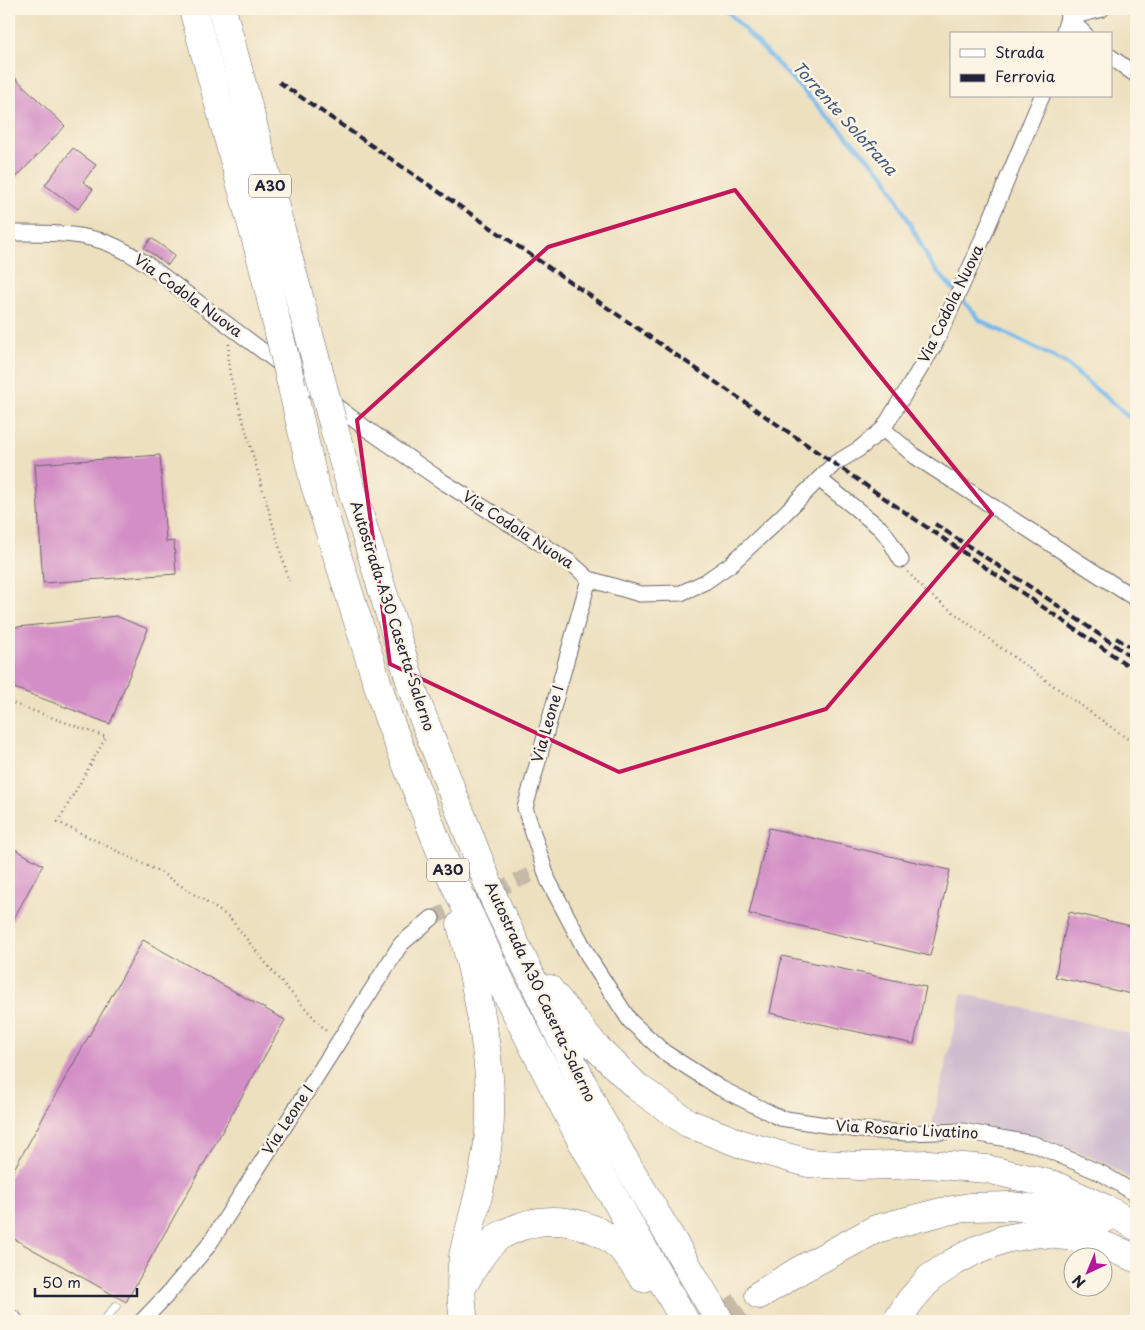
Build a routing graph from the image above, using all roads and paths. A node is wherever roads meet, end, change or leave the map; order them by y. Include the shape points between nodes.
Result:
1 (193, 9) edge
2 (222, 9) edge
3 (1102, 9) edge
4 (1067, 13) edge
5 (1063, 32) edge
6 (1083, 32) edge
7 (1112, 58) edge
8 (1136, 75) edge
9 (1041, 98) edge
10 (9, 233) edge
11 (233, 329) junction
12 (883, 429) junction
13 (818, 479) junction
14 (901, 560) joint
15 (589, 579) junction
16 (289, 581) dead end
17 (1136, 599) edge
18 (9, 702) edge
19 (1136, 745) edge
20 (446, 865) junction
21 (544, 869) joint
22 (497, 906) junction
23 (432, 918) tunnel mouth
24 (338, 1042) junction
25 (1136, 1194) edge
26 (1059, 1212) junction
27 (1136, 1226) edge
28 (1136, 1231) edge
29 (1136, 1251) edge
30 (1136, 1258) edge
31 (462, 1288) junction
32 (759, 1295) tunnel mouth
33 (116, 1306) dead end
34 (104, 1321) edge
35 (142, 1321) edge
36 (464, 1321) edge
37 (675, 1321) edge
38 (685, 1321) edge
39 (720, 1321) edge
40 (897, 1321) edge

1 - 20 highway, Autostrada A30 Caserta-Salerno / A30, bridge via 261,257 314,482 388,717
2 - 22 highway, Autostrada A30 Caserta-Salerno / A30, bridge via 344,464 415,697
3 - 4 street
4 - 5 street
4 - 6 street
7 - 8 street
9 - 12 street, Via Codola Nuova via 934,346
10 - 11 street, Via Codola Nuova via 57,232 102,241 122,249 148,264
11 - 15 street, Via Codola Nuova via 411,460 570,562
11 - 16 path via 229,346 230,376
12 - 13 street, Via Codola Nuova
12 - 17 street via 916,457
13 - 14 street via 880,528
13 - 15 street, Via Codola Nuova via 731,564 682,593 640,594
14 - 19 path via 925,591
15 - 21 street, Via Leone I via 525,808
18 - 24 path via 106,737 58,822 160,872 229,916 276,976
20 - 31 highway via 468,953 490,1088 489,1134 463,1256
20 - 38 highway, Autostrada A30 Caserta-Salerno / A30 via 504,989 580,1138
21 - 25 street, Via Rosario Livatino via 591,961 630,1021 664,1052 720,1088 780,1118 859,1130 907,1133 963,1131 1034,1144 1103,1174
22 - 27 highway via 548,989 595,1046 637,1087 688,1123 744,1145 808,1163 859,1166 928,1164 986,1169 1054,1185
22 - 39 highway, Autostrada A30 Caserta-Salerno / A30 via 599,1117
23 - 24 street, Via Leone I via 400,944
24 - 35 street, Via Leone I via 208,1246
26 - 28 highway via 1096,1216
26 - 29 highway
26 - 32 highway via 1011,1206 970,1206 914,1218 876,1229
30 - 40 highway via 1085,1238 1038,1233 1005,1239 976,1250 930,1278
31 - 36 highway
31 - 37 highway via 478,1260 498,1237 522,1225 542,1220 568,1222 589,1227 621,1248
33 - 34 lane

